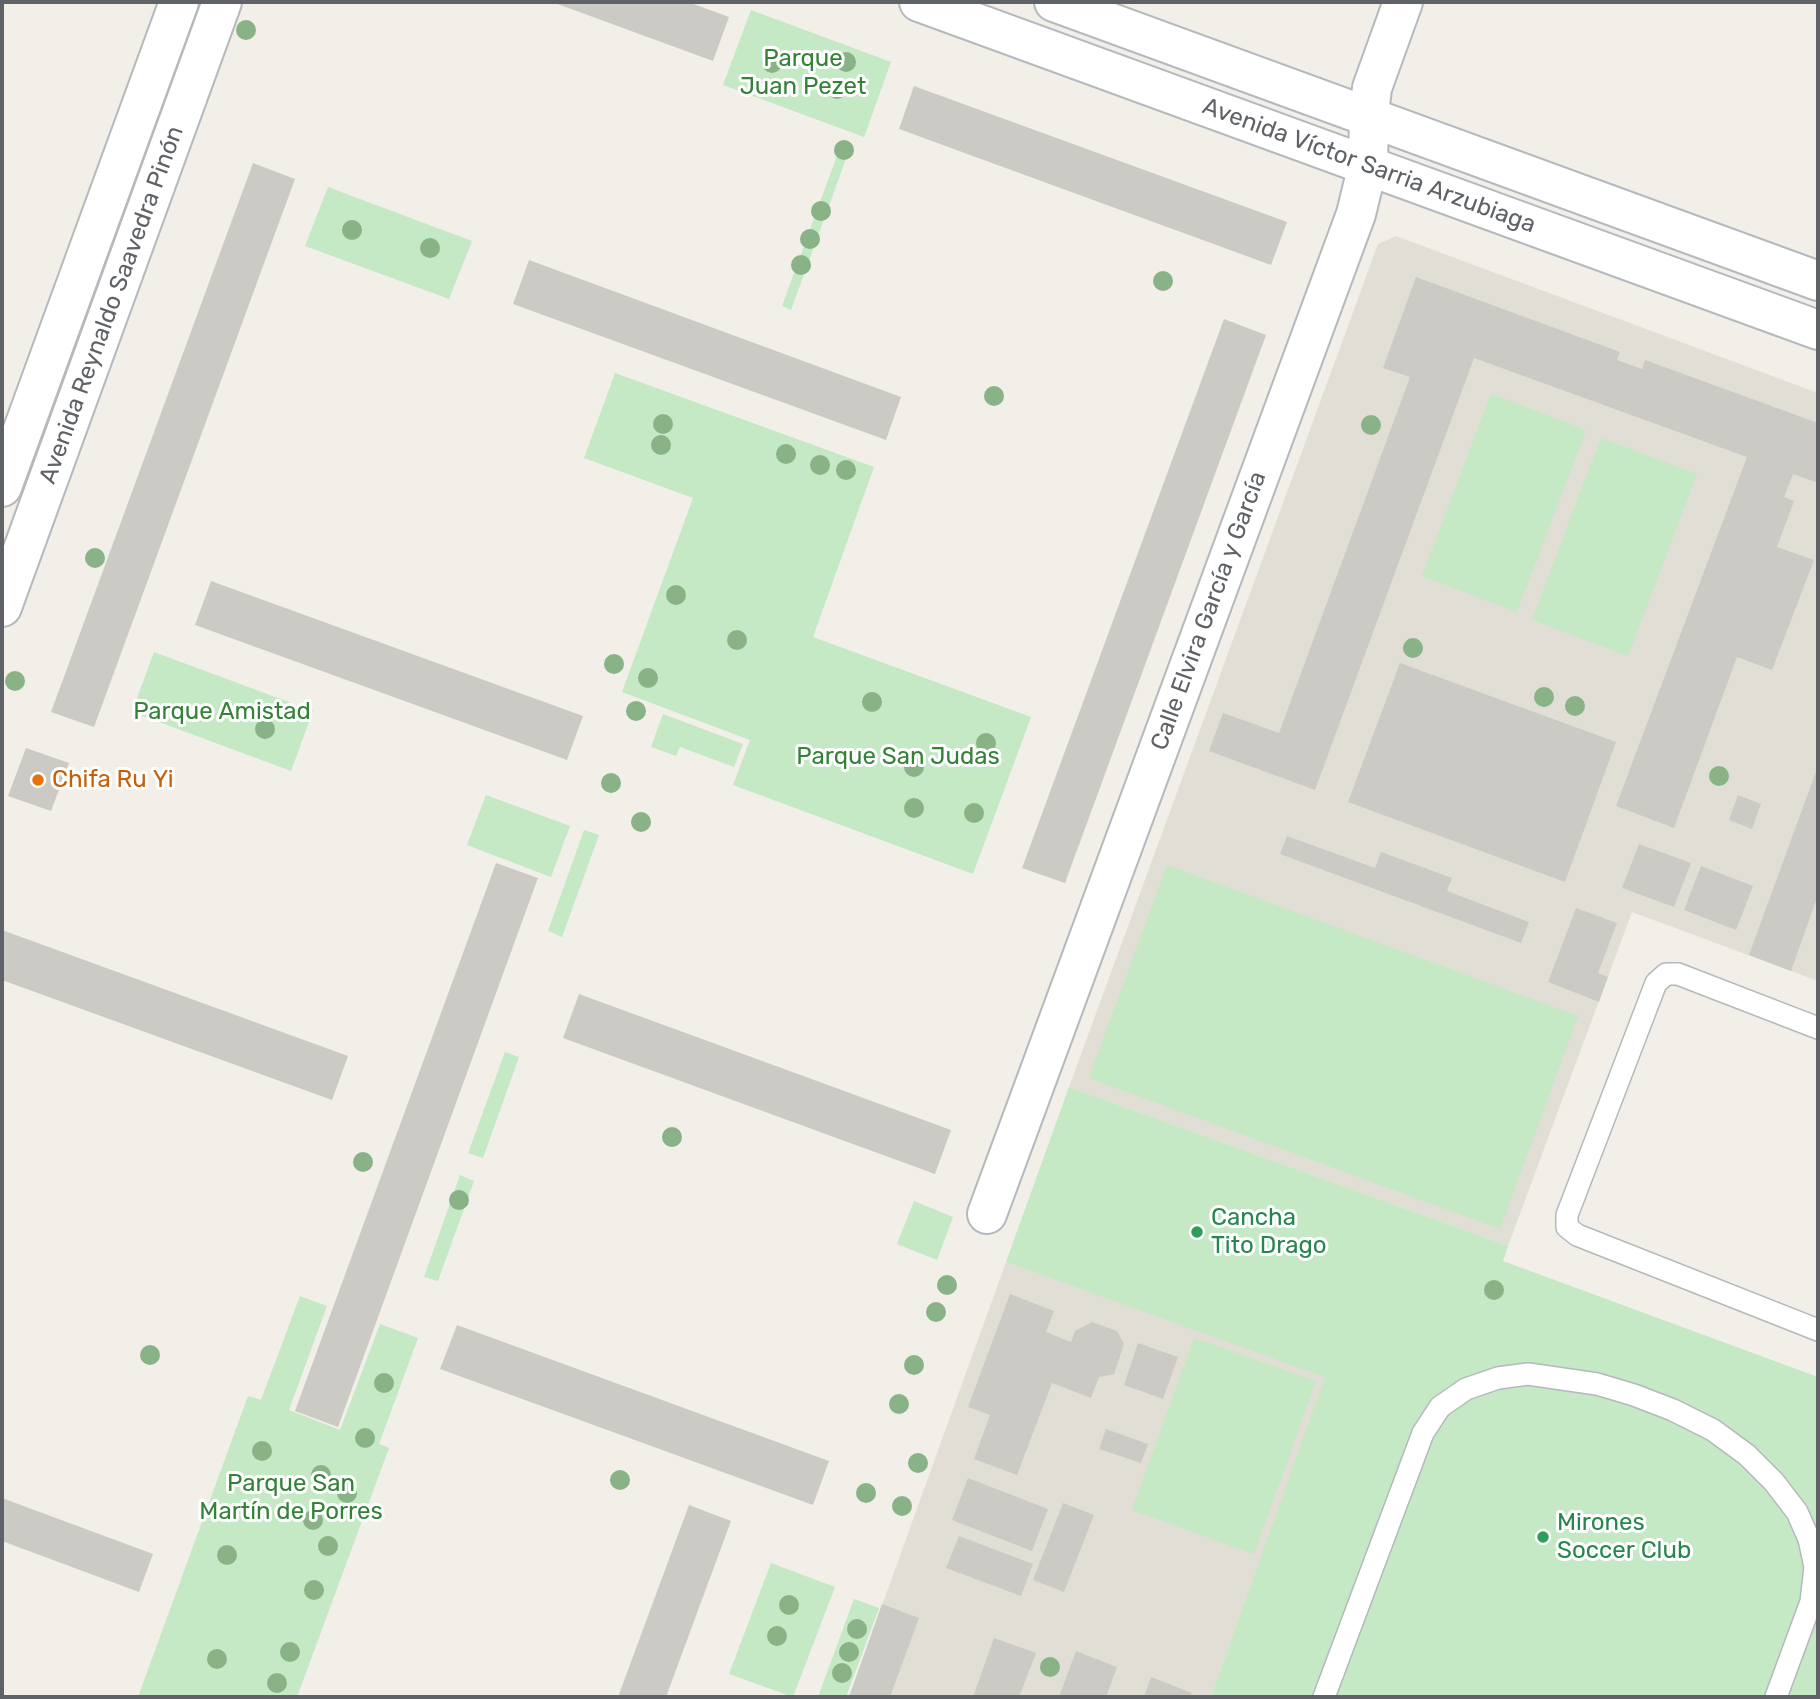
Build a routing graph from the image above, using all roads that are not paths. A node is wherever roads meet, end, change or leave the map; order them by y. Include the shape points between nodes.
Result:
1 (179, 2) edge
2 (222, 2) edge
3 (919, 2) edge
4 (1054, 2) edge
5 (1403, 2) edge
6 (1369, 115) junction
7 (1368, 165) junction
8 (1818, 281) edge
9 (1818, 330) edge
10 (2, 487) edge
11 (3, 601) edge
12 (1818, 1028) edge
13 (987, 1214) dead end
14 (1818, 1330) edge
15 (1324, 1697) edge
16 (1776, 1697) edge

1 - 10 street, Avenida Reynaldo Saavedra Pinón
2 - 11 street, Avenida Reynaldo Saavedra Pinón
3 - 7 street, Avenida Víctor Sarria Arzubiaga
4 - 6 street, Avenida Víctor Sarria Arzubiaga
5 - 6 street, Calle Elvira García y García via 1372,88
6 - 7 street, Calle Elvira García y García
6 - 8 street, Avenida Víctor Sarria Arzubiaga
7 - 9 street, Avenida Víctor Sarria Arzubiaga
7 - 13 street, Calle Elvira García y García via 1356,214
12 - 14 lane via 1678,974 1666,974 1656,983 1567,1214 1567,1227 1577,1235
15 - 16 lane via 1423,1433 1440,1407 1466,1389 1528,1374 1597,1384 1673,1410 1713,1430 1774,1482 1797,1512 1810,1539 1815,1567 1811,1602

